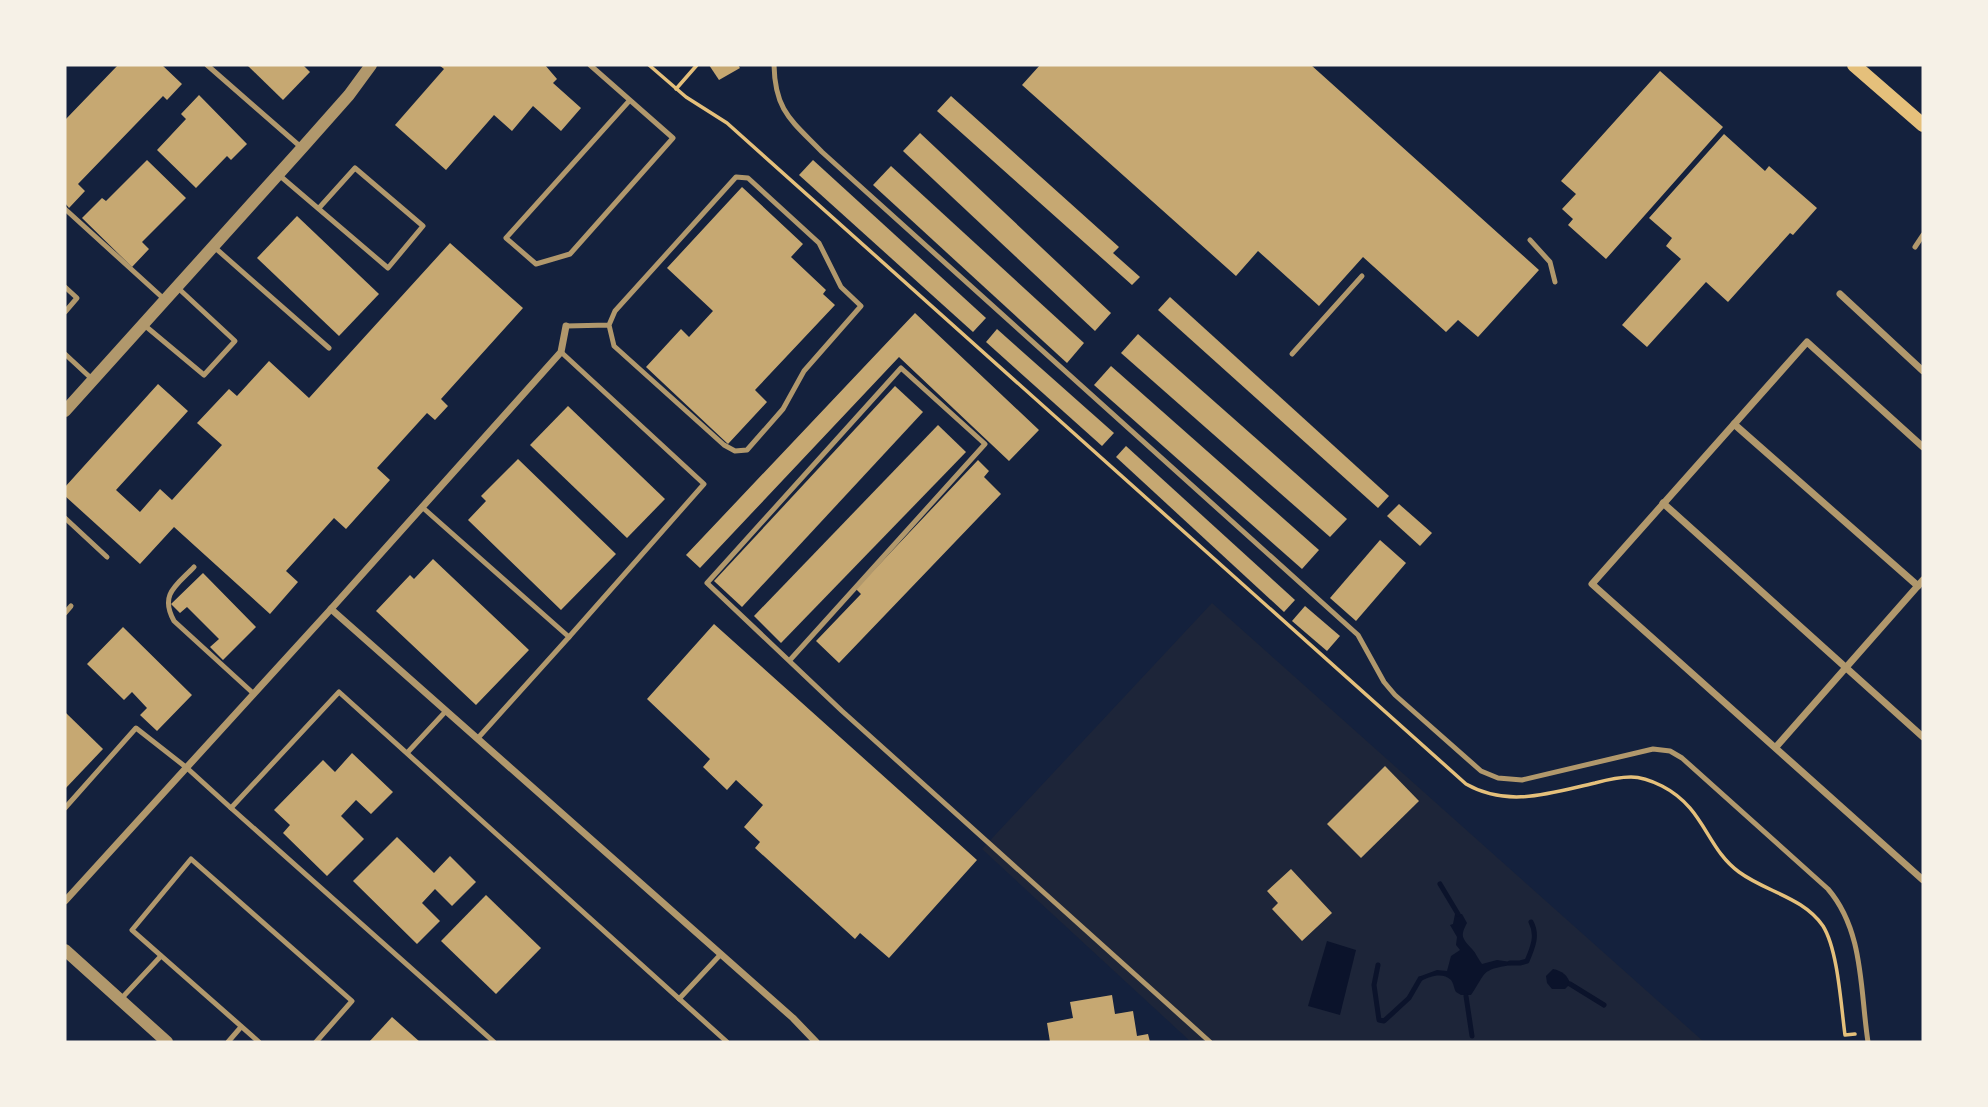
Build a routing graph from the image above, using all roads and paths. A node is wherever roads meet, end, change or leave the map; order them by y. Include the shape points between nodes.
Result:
1 (207, 65) edge
2 (370, 65) edge
3 (590, 65) edge
4 (697, 65) edge
5 (774, 65) edge
6 (1854, 65) edge
7 (676, 89) dead end
8 (630, 100) junction
9 (1923, 125) edge
10 (302, 148) junction
11 (279, 175) junction
12 (318, 208) junction
13 (65, 209) edge
14 (1923, 235) edge
15 (1530, 240) dead end
16 (213, 246) junction
17 (1915, 247) dead end
18 (1362, 276) dead end
19 (1555, 282) dead end
20 (65, 287) edge
21 (177, 287) junction
22 (1840, 294) dead end
23 (165, 300) junction
24 (65, 312) edge
25 (143, 324) junction
26 (609, 325) junction
27 (566, 326) joint
28 (329, 348) dead end
29 (561, 352) junction
30 (65, 354) edge
31 (1292, 354) dead end
32 (1923, 371) edge
33 (93, 380) junction
34 (65, 411) edge
35 (1734, 424) junction
36 (1923, 447) edge
37 (1663, 503) junction
38 (422, 507) junction
39 (65, 517) edge
40 (107, 557) dead end
41 (194, 566) dead end
42 (1920, 583) edge
43 (71, 606) dead end
44 (331, 609) junction
45 (65, 613) edge
46 (569, 637) junction
47 (790, 660) junction
48 (1847, 668) junction
49 (254, 694) junction
50 (446, 711) junction
51 (1923, 737) edge
52 (478, 738) junction
53 (1776, 747) junction
54 (407, 753) junction
55 (187, 768) junction
56 (65, 808) edge
57 (231, 808) junction
58 (1923, 880) edge
59 (65, 901) edge
60 (65, 950) edge
61 (721, 954) junction
62 (160, 956) junction
63 (679, 999) junction
64 (120, 1000) junction
65 (242, 1027) junction
66 (167, 1042) edge
67 (228, 1042) edge
68 (258, 1042) edge
69 (316, 1042) edge
70 (494, 1042) edge
71 (727, 1042) edge
72 (816, 1042) edge
73 (1210, 1042) edge
74 (1868, 1042) edge

1 - 10 lane
2 - 10 street
3 - 8 lane
4 - 7 path
5 - 74 lane via 778,101 822,152 1351,628 1395,695 1481,771 1522,780 1653,749 1670,751 1692,767 1838,901 1853,931
6 - 9 main road
8 - 8 lane via 673,138 570,254 536,264 506,238
10 - 11 street
11 - 12 lane
11 - 16 street
12 - 12 lane via 388,268 423,226 355,167
13 - 23 lane
14 - 17 lane
15 - 19 lane via 1550,262
16 - 21 street
16 - 28 lane
18 - 31 lane
20 - 24 lane via 77,298
21 - 23 street
21 - 25 lane via 235,341 204,375
22 - 32 street
23 - 25 street
25 - 33 street
26 - 26 lane via 614,346 735,451 747,450 783,409 804,371 861,306 841,287 819,243 748,178 736,177 615,311
26 - 27 lane
27 - 29 street
29 - 38 street
29 - 46 lane via 704,484
30 - 33 lane
33 - 34 street
35 - 36 street via 1807,342
35 - 37 street
35 - 42 street
37 - 48 street
37 - 53 street via 1592,584
38 - 44 street
38 - 46 lane
39 - 40 lane
41 - 49 lane via 168,596 169,612
42 - 48 street
43 - 45 lane
44 - 49 street
44 - 50 street
46 - 52 lane
47 - 47 lane via 707,583 901,368 985,444
47 - 73 lane
48 - 51 street
48 - 53 street
49 - 55 street
50 - 52 street
50 - 54 lane
52 - 61 street
53 - 58 street
54 - 57 lane via 339,692
54 - 63 lane
55 - 56 lane via 136,728
55 - 57 lane
55 - 59 street
57 - 70 lane
60 - 64 street
61 - 63 lane
61 - 72 street
62 - 64 lane
62 - 65 lane
62 - 69 lane via 132,930 191,859 352,1001
63 - 71 lane
64 - 66 street
65 - 67 lane
65 - 68 lane

